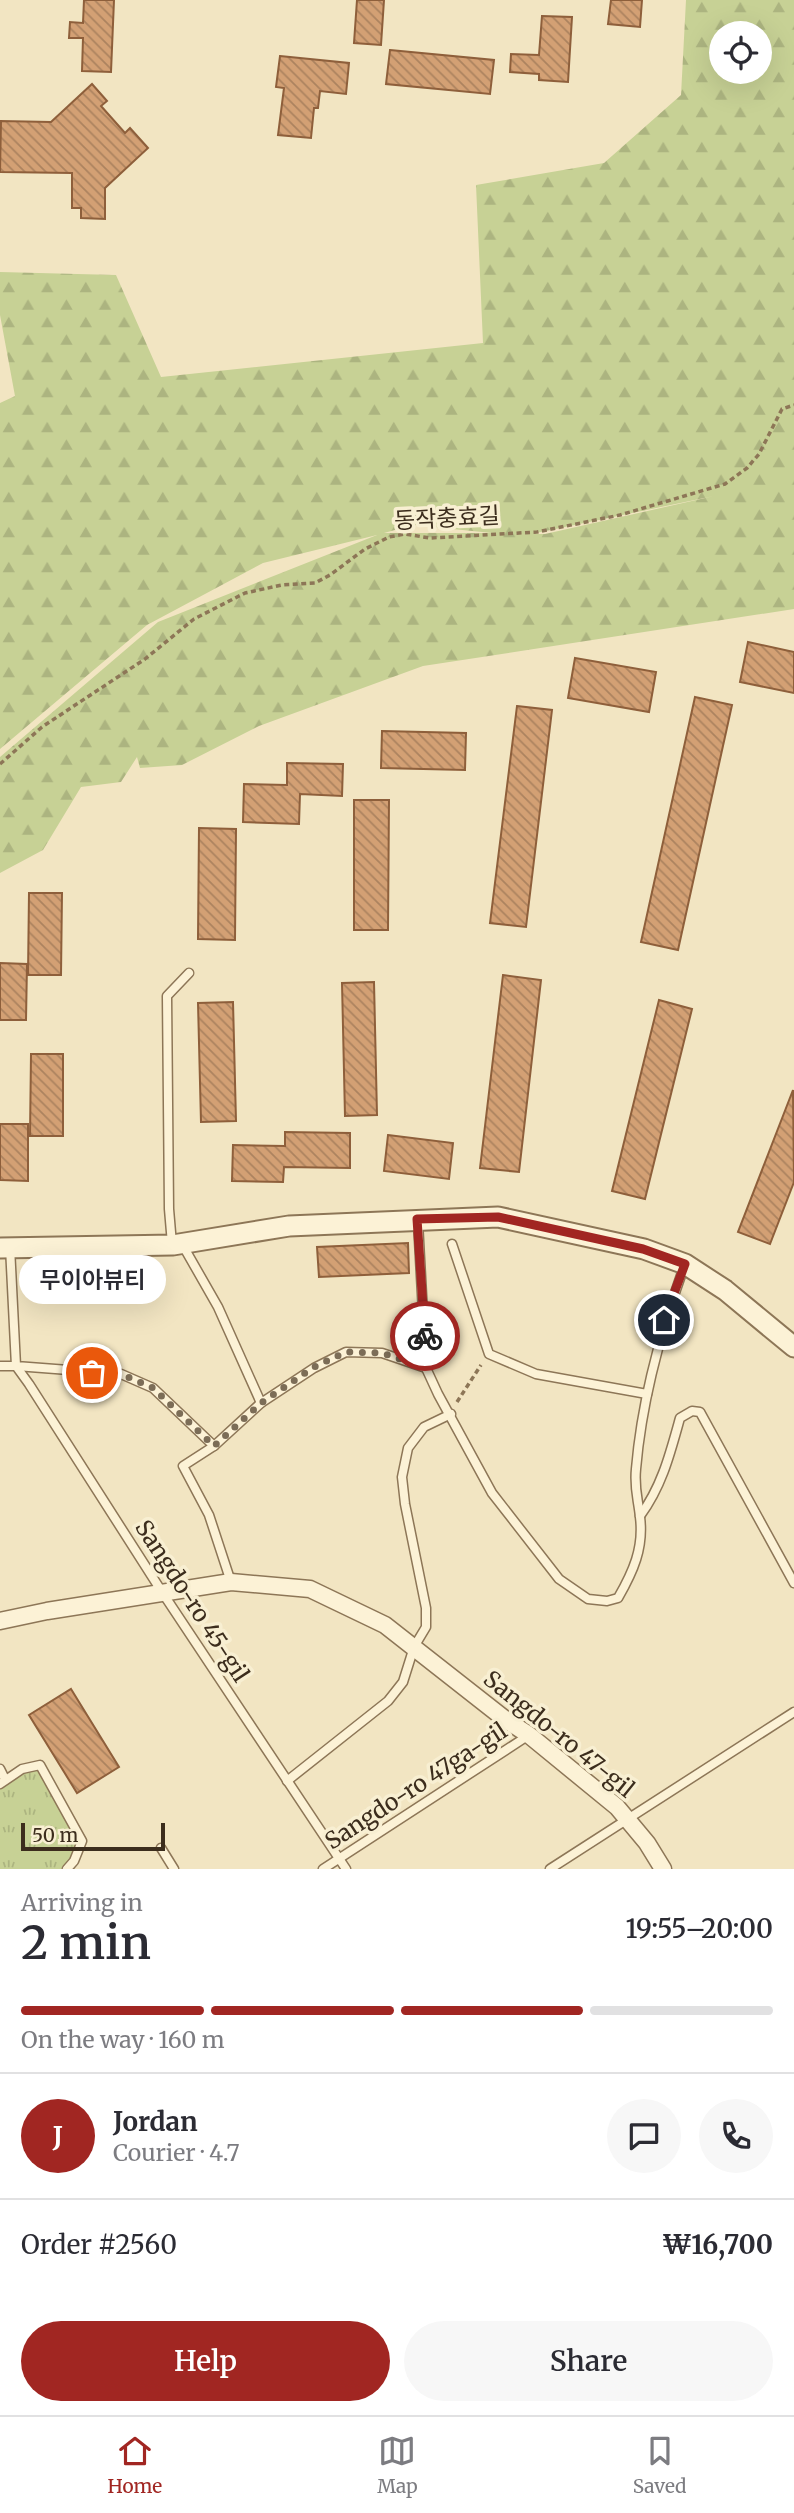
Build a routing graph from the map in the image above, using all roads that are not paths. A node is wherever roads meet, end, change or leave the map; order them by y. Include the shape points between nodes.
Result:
1 (190, 973) dead end
2 (417, 1219) junction
3 (452, 1244) dead end
4 (177, 1245) junction
5 (5, 1248) edge
6 (685, 1264) junction
7 (794, 1347) edge
8 (0, 1366) edge
9 (16, 1366) junction
10 (426, 1368) junction
11 (647, 1394) junction
12 (261, 1403) junction
13 (451, 1414) junction
14 (214, 1446) junction
15 (640, 1516) junction
16 (231, 1581) junction
17 (794, 1583) edge
18 (162, 1592) junction
19 (0, 1621) edge
20 (414, 1647) junction
21 (794, 1712) edge
22 (529, 1735) junction
23 (0, 1769) edge
24 (287, 1781) junction
25 (3, 1782) edge
26 (628, 1819) junction
27 (161, 1848) dead end
28 (340, 1859) junction
29 (67, 1869) edge
30 (174, 1869) edge
31 (323, 1869) edge
32 (346, 1869) edge
33 (550, 1869) edge
34 (663, 1869) edge

1 - 4 lane via 167,996 169,1209
2 - 4 street via 289,1226
2 - 6 street via 498,1217 643,1249
2 - 10 lane
3 - 11 lane via 489,1354 536,1374
4 - 5 street
4 - 12 lane via 218,1307
5 - 9 lane
6 - 7 street via 725,1290
6 - 11 lane via 664,1320
8 - 9 lane
9 - 14 lane via 121,1374 153,1388
9 - 18 lane, Sangdo-ro 45-gil
10 - 12 lane via 382,1353 346,1352 314,1367
10 - 13 lane
11 - 15 lane via 636,1469
12 - 14 lane
13 - 15 lane via 492,1493 559,1579 588,1599 618,1598 636,1567
13 - 20 lane via 424,1427 408,1448 402,1477 426,1608 426,1627
14 - 16 lane via 183,1466 209,1516
15 - 17 lane via 663,1478 680,1419 692,1411 700,1412
16 - 18 street, Sangdo-ro 47-gil
16 - 20 street, Sangdo-ro 47-gil via 310,1589 385,1625
18 - 19 street, Sangdo-ro 47-gil
18 - 24 lane, Sangdo-ro 45-gil
20 - 22 street, Sangdo-ro 47-gil
20 - 24 lane via 403,1682 388,1701
21 - 26 lane
22 - 26 street, Sangdo-ro 47-gil
22 - 28 lane, Sangdo-ro 47ga-gil
23 - 25 lane
24 - 28 lane, Sangdo-ro 45-gil
25 - 29 lane via 22,1769 40,1765 82,1841
26 - 33 lane
26 - 34 street, Sangdo-ro 47-gil
27 - 30 lane
28 - 31 lane, Sangdo-ro 47ga-gil
28 - 32 lane, Sangdo-ro 45-gil

